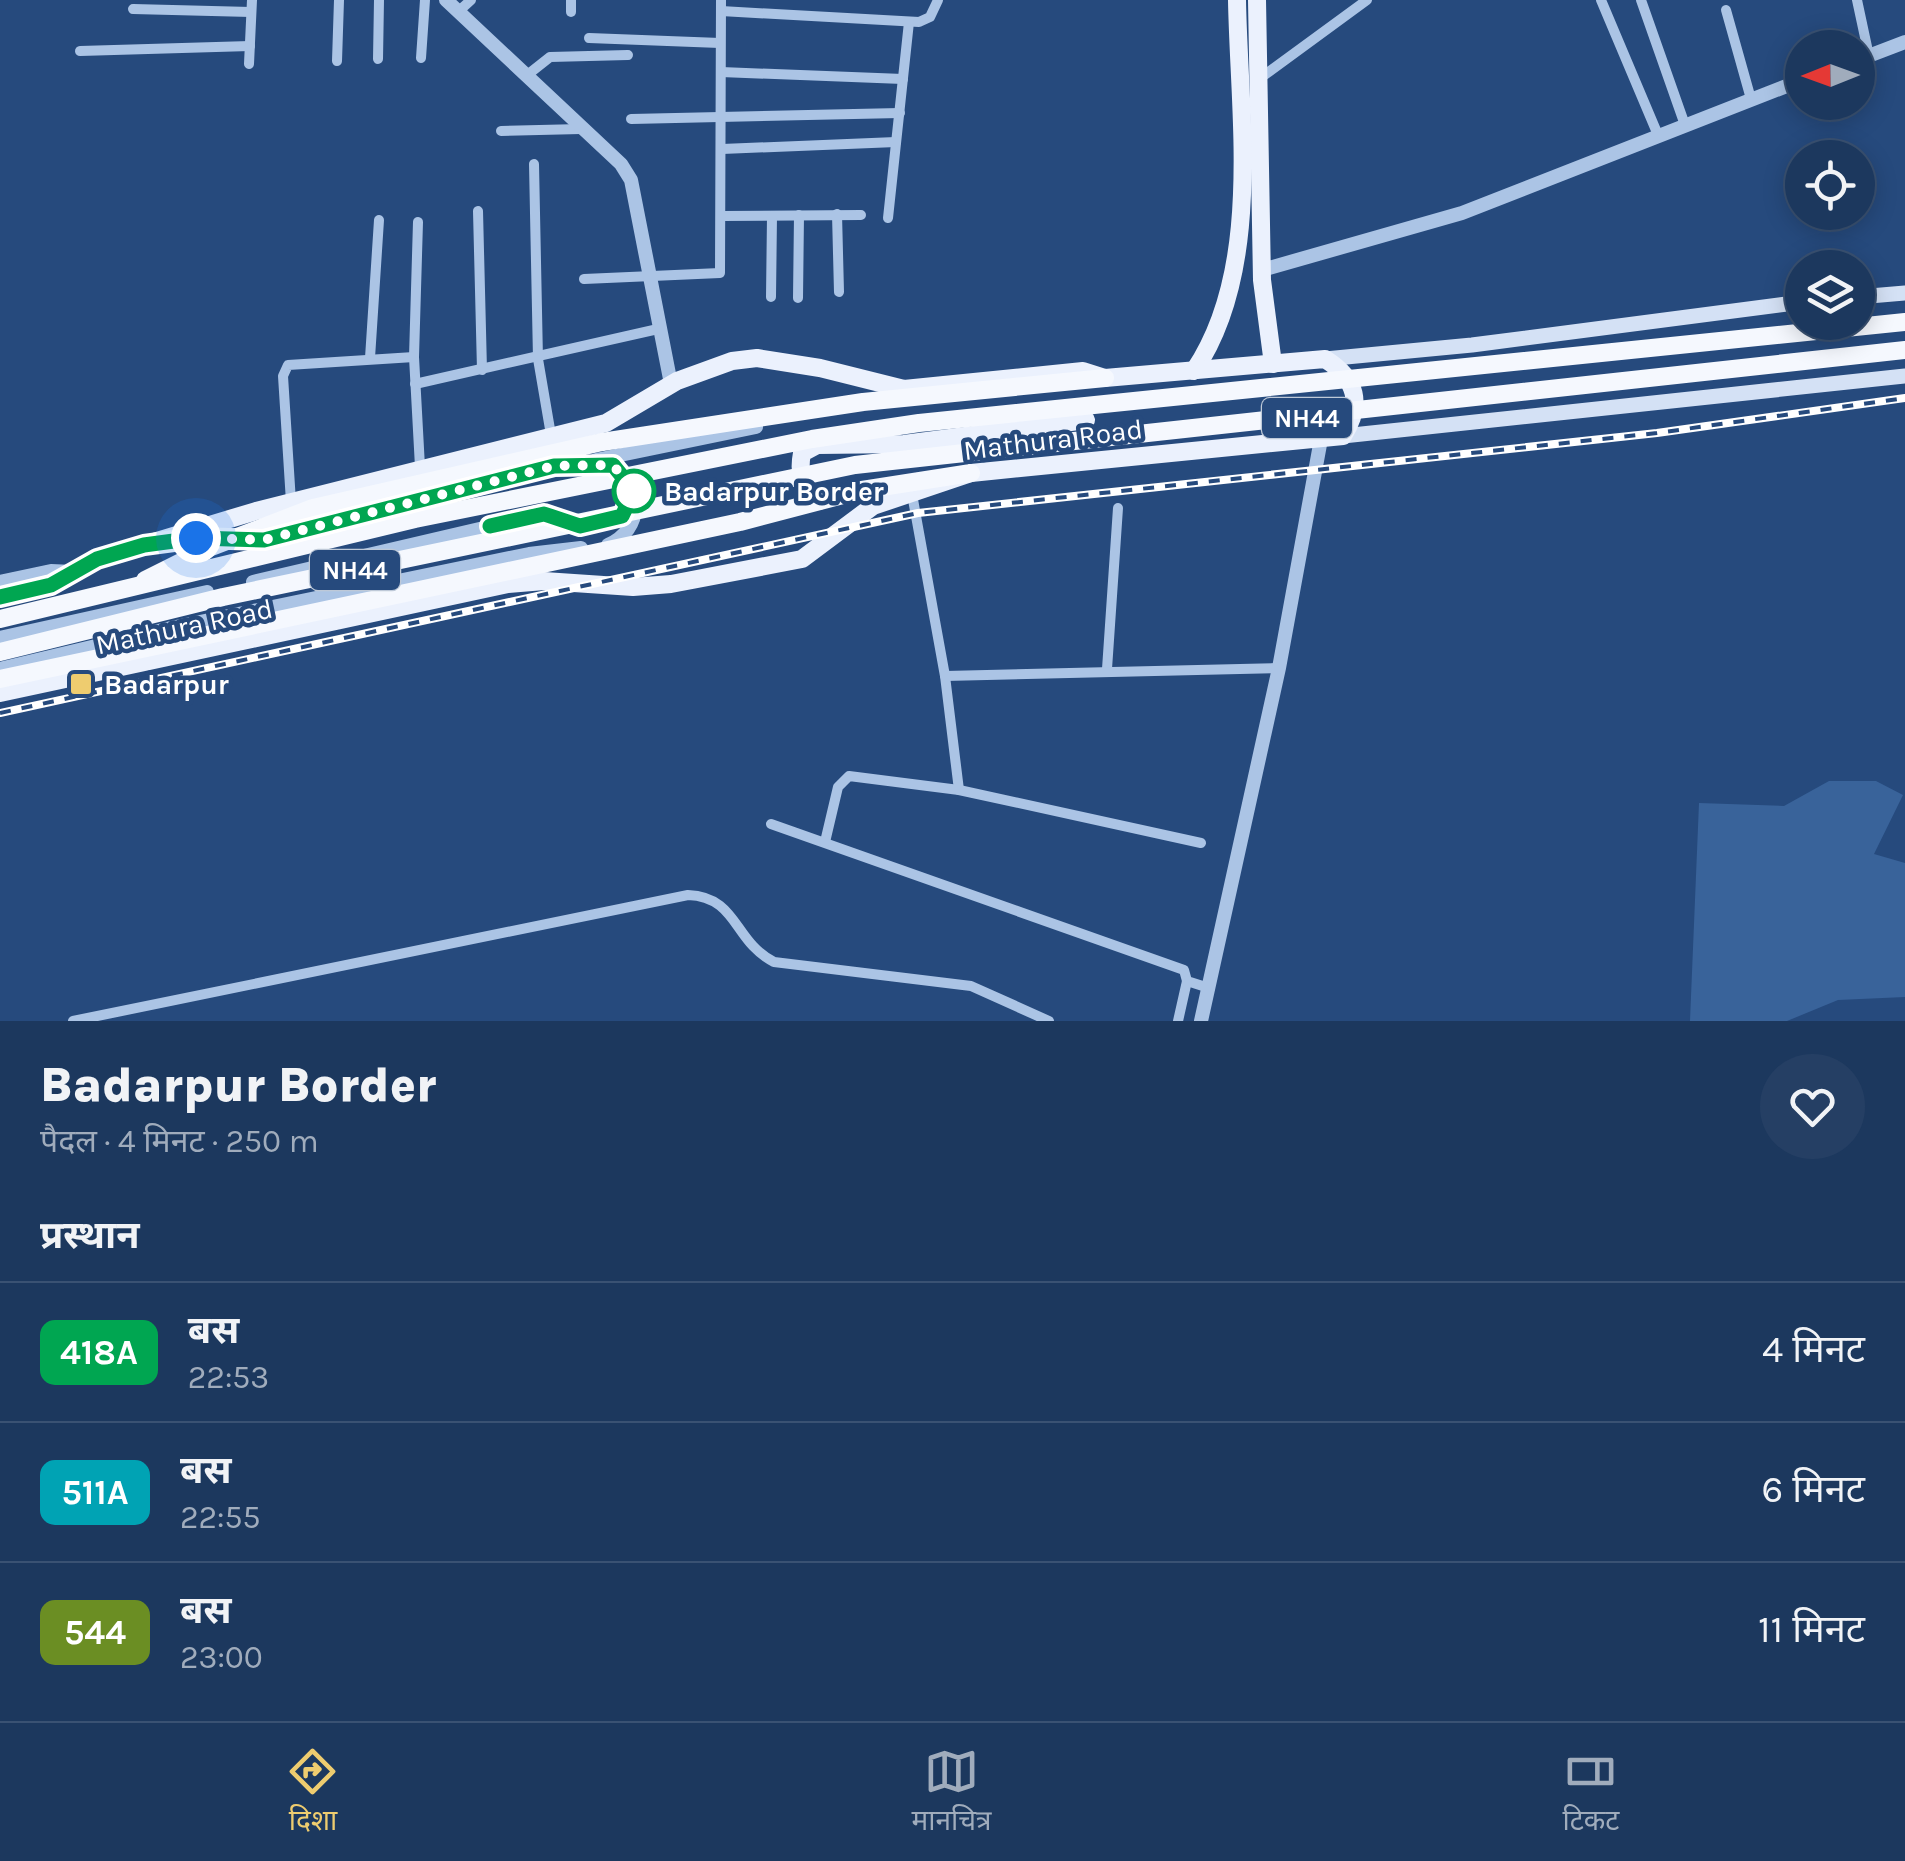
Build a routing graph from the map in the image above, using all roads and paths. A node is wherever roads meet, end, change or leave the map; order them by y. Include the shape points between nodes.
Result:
1 (339, 0) edge
2 (380, 0) edge
3 (426, 0) edge
4 (446, 0) edge
5 (938, 0) edge
6 (1238, 0) edge
7 (1258, 0) edge
8 (1367, 0) edge
9 (1601, 0) edge
10 (1642, 0) edge
11 (1856, 0) edge
12 (1352, 4) edge
13 (465, 5) edge
14 (252, 6) edge
15 (721, 6) edge
16 (133, 9) dead end
17 (1726, 10) dead end
18 (909, 22) junction
19 (1860, 30) edge
20 (590, 38) dead end
21 (1905, 42) edge
22 (720, 43) junction
23 (250, 46) junction
24 (80, 52) dead end
25 (1875, 53) edge
26 (628, 55) dead end
27 (421, 58) dead end
28 (378, 59) dead end
29 (336, 61) dead end
30 (249, 64) dead end
31 (720, 72) junction
32 (526, 76) junction
33 (903, 79) junction
34 (1259, 79) junction
35 (1785, 87) edge
36 (1751, 100) junction
37 (900, 112) junction
38 (721, 116) junction
39 (632, 119) dead end
40 (1685, 126) junction
41 (582, 129) junction
42 (500, 131) dead end
43 (1658, 135) junction
44 (896, 142) junction
45 (722, 148) junction
46 (534, 164) dead end
47 (478, 211) dead end
48 (838, 214) junction
49 (799, 215) junction
50 (862, 215) dead end
51 (723, 216) junction
52 (772, 216) junction
53 (888, 218) dead end
54 (379, 220) dead end
55 (418, 222) dead end
56 (1262, 270) junction
57 (650, 276) junction
58 (584, 279) dead end
59 (839, 292) dead end
60 (1905, 293) edge
61 (1875, 296) edge
62 (771, 297) dead end
63 (798, 298) dead end
64 (1785, 304) edge
65 (1905, 322) edge
66 (658, 329) junction
67 (1905, 350) edge
68 (414, 357) junction
69 (370, 358) junction
70 (538, 358) junction
71 (1326, 359) junction
72 (1273, 364) junction
73 (482, 370) junction
74 (1194, 371) junction
75 (1905, 376) edge
76 (1096, 379) junction
77 (415, 384) junction
78 (671, 384) junction
79 (804, 414) junction
80 (1086, 420) junction
81 (551, 434) junction
82 (1343, 436) junction
83 (1321, 439) junction
84 (1102, 459) junction
85 (581, 463) junction
86 (420, 468) junction
87 (972, 472) junction
88 (634, 491) junction
89 (912, 494) junction
90 (819, 501) junction
91 (291, 502) junction
92 (1118, 508) dead end
93 (580, 526) junction
94 (144, 545) junction
95 (562, 550) junction
96 (74, 572) junction
97 (0, 582) edge
98 (117, 594) junction
99 (0, 597) edge
100 (0, 619) edge
101 (0, 638) edge
102 (0, 652) edge
103 (1279, 668) junction
104 (0, 669) edge
105 (1107, 669) junction
106 (946, 676) junction
107 (0, 678) edge
108 (0, 694) edge
109 (959, 790) junction
110 (771, 824) dead end
111 (825, 842) junction
112 (1201, 843) dead end
113 (1187, 981) junction
114 (1209, 988) junction
115 (1022, 1008) junction
116 (72, 1021) edge
117 (1019, 1021) edge
118 (1049, 1021) edge
119 (1178, 1021) edge
120 (1201, 1021) edge

1 - 29 street
2 - 28 street
3 - 27 street
4 - 13 street
5 - 18 street via 930,17
6 - 74 main road via 1237,269
7 - 34 main road
8 - 12 street
9 - 43 street
10 - 40 street
11 - 19 street
12 - 34 street
13 - 32 street
14 - 16 street
14 - 23 street
15 - 18 street
15 - 22 street
17 - 36 street
18 - 33 street
20 - 22 street
21 - 25 street
22 - 31 street
23 - 24 street
23 - 30 street
26 - 32 street via 550,57
31 - 33 street
31 - 38 street
32 - 41 street
33 - 37 street
34 - 56 main road
35 - 36 street
36 - 40 street
37 - 38 street
37 - 44 street
38 - 39 street
38 - 45 street
40 - 43 street
41 - 42 street
41 - 57 street via 631,180
43 - 56 street via 1462,213
44 - 45 street
44 - 53 street
45 - 51 street
46 - 70 street
47 - 73 street
48 - 49 street
48 - 50 street
48 - 59 street
49 - 52 street
49 - 63 street
51 - 52 street
51 - 57 street via 720,273
52 - 62 street
54 - 69 street
55 - 68 street
56 - 72 main road
57 - 58 street
57 - 66 street
60 - 61 main road
64 - 71 main road, Mathura Road
65 - 98 highway, Mathura Road / NH44, bridge via 848,434 415,520
66 - 70 street
66 - 78 street
67 - 102 highway, Mathura Road / NH44, bridge via 855,466 222,597
68 - 69 street
68 - 77 street
69 - 91 street via 293,363 284,370
70 - 73 street
70 - 81 street
71 - 72 main road, Mathura Road
71 - 82 main road via 1354,386 1356,404
72 - 74 main road, Mathura Road
73 - 77 street
74 - 76 main road, Mathura Road
75 - 82 main road, Mathura Road
76 - 78 main road, Mathura Road via 1083,370 904,390 757,358
76 - 79 highway
76 - 80 main road
77 - 86 street
78 - 81 main road, Mathura Road via 606,423
79 - 85 street
79 - 98 highway, bridge via 602,442 313,508 211,547
80 - 84 main road
80 - 90 main road via 904,444 817,445 802,453 798,470
81 - 86 main road, Mathura Road
82 - 83 main road, Mathura Road
83 - 84 main road, Mathura Road
83 - 103 street
84 - 87 main road, Mathura Road
85 - 88 street via 613,465
85 - 94 street via 264,540
86 - 91 main road, Mathura Road
87 - 89 main road, Mathura Road
87 - 90 highway
88 - 93 street via 622,516
88 - 95 street via 629,533 610,545
89 - 106 street
89 - 108 main road, Mathura Road via 874,506 802,559 671,584 508,584
90 - 107 highway
91 - 94 main road, Mathura Road
92 - 105 street
93 - 95 street
93 - 101 street via 544,514
94 - 96 main road, Mathura Road
95 - 104 street
96 - 97 street
96 - 99 main road, Mathura Road
98 - 100 highway, Mathura Road / NH44, bridge
103 - 105 street
103 - 114 street
105 - 106 street
106 - 109 street
109 - 111 street via 844,778
109 - 112 street
110 - 111 street
111 - 113 street via 1184,970
113 - 114 street
113 - 119 street
114 - 120 street
115 - 116 street via 957,984 774,962 748,944 723,904 688,895
115 - 117 street
115 - 118 street

